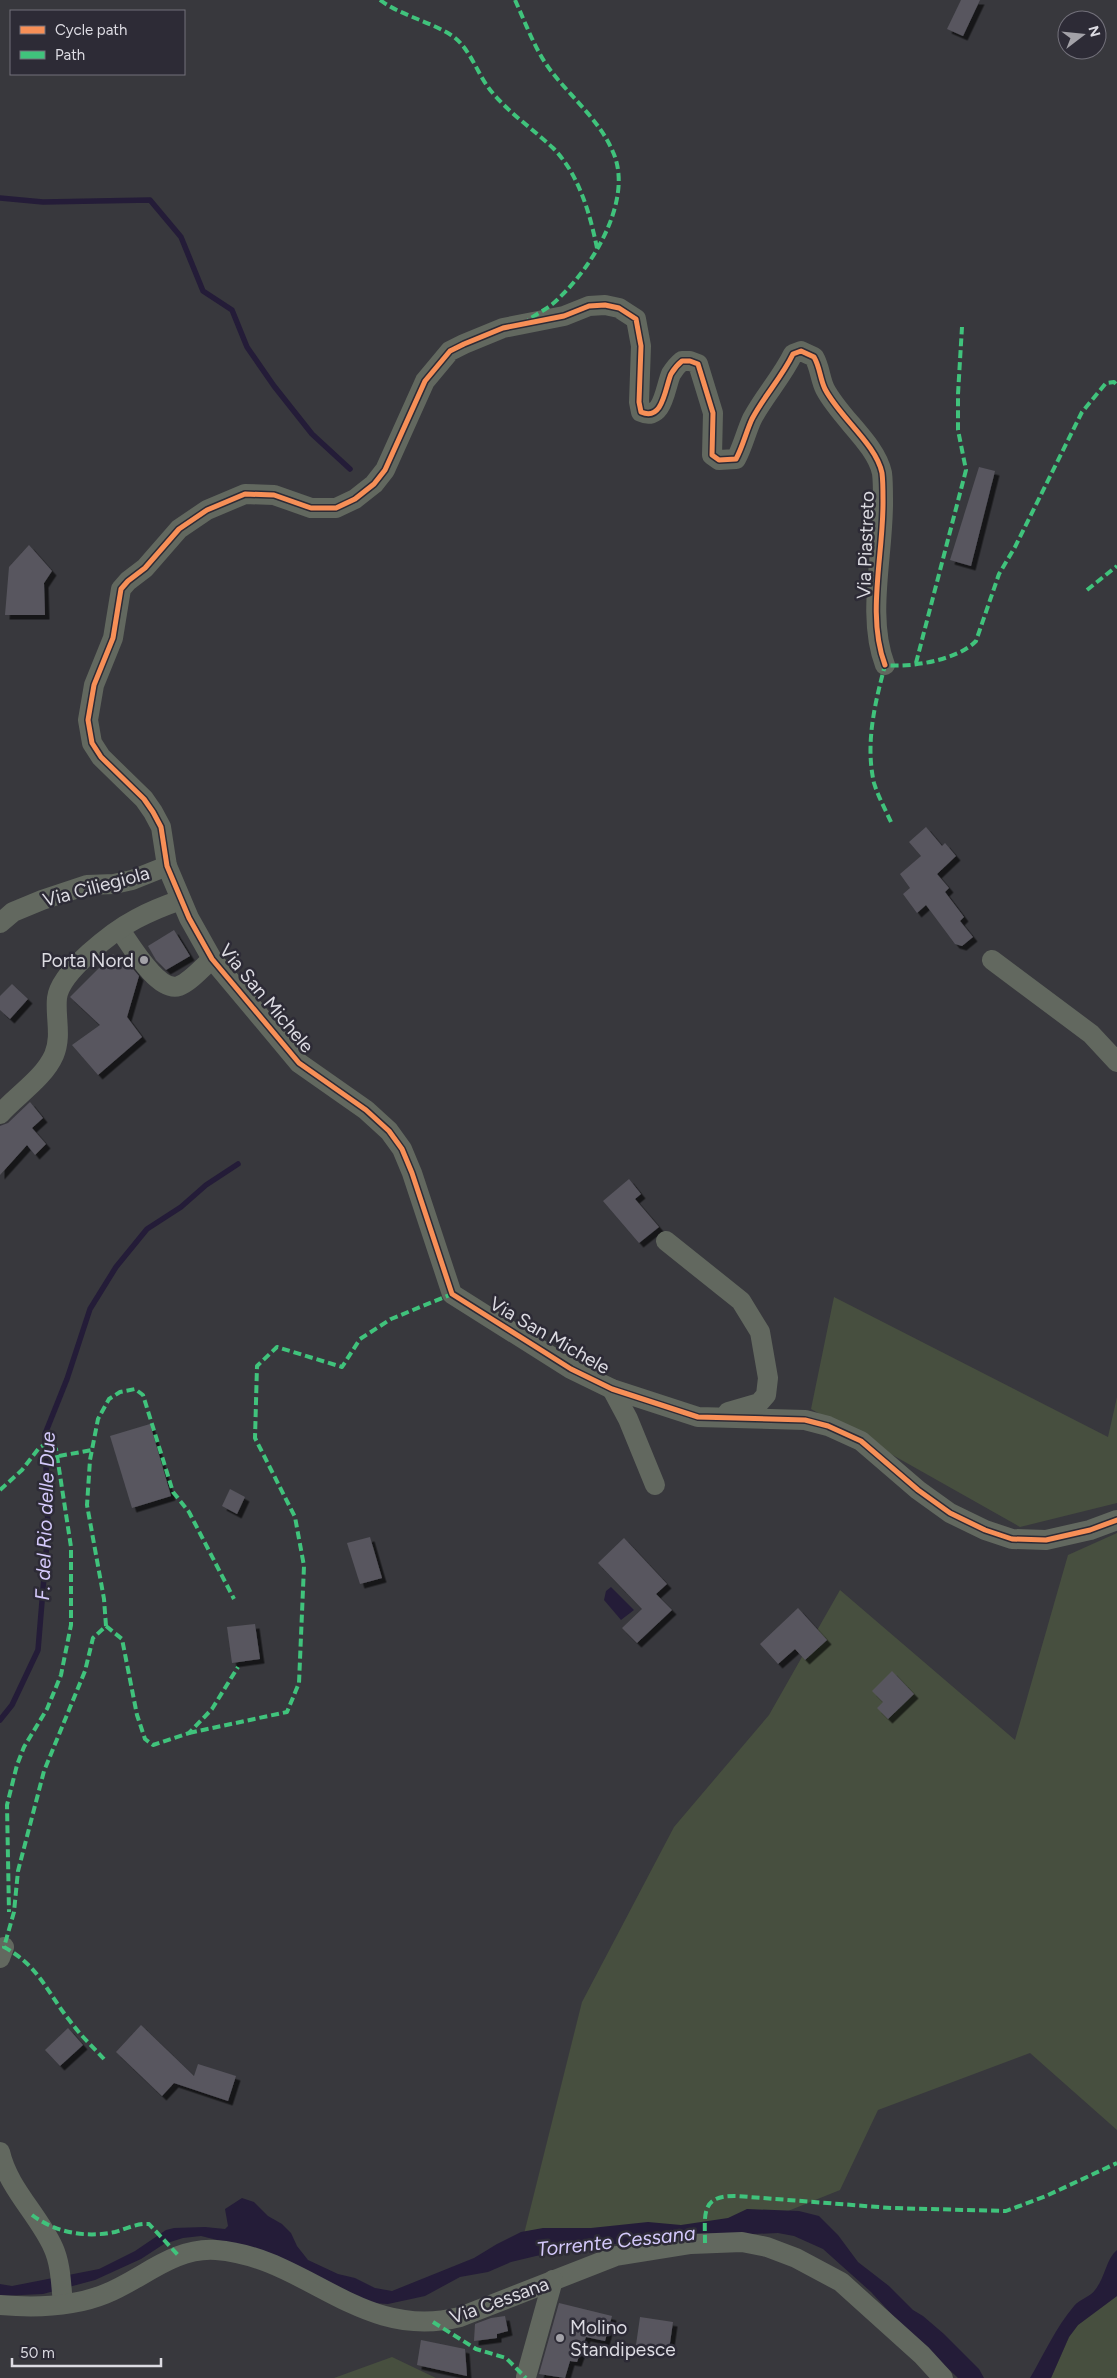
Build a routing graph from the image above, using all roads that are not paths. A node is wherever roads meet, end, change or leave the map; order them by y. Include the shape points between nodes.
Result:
1 (886, 665) dead end
2 (166, 866) junction
3 (181, 900) junction
4 (0, 923) edge
5 (120, 930) junction
6 (212, 959) junction
7 (992, 960) dead end
8 (1117, 1062) edge
9 (0, 1114) edge
10 (666, 1241) dead end
11 (612, 1389) junction
12 (710, 1417) junction
13 (655, 1485) dead end
14 (1117, 1520) edge
15 (0, 2152) edge
16 (553, 2280) junction
17 (62, 2304) junction
18 (0, 2305) edge
19 (526, 2377) dead end
20 (944, 2378) edge

1 - 2 street, Via Piastreto via 877,638 884,526 882,474 877,456 844,419 825,388 814,357 801,351 793,354 752,420 736,459 719,460 712,454 713,413 698,364 682,362 670,376 657,410 648,415 641,412 641,346 636,319 629,313 605,305 589,306 564,316 503,328 450,351 443,359 425,382 385,470 355,499 336,508 311,508 274,495 258,493 233,498 207,510 179,529 145,568 121,589 113,638 94,685 88,720 90,733 92,743 101,756 154,812 161,827
2 - 3 street, Via Piastreto
2 - 4 street, Via Ciliegiola via 132,880 87,885 42,900 14,912
3 - 5 street via 134,920
3 - 6 street, Via San Michele
5 - 6 street via 155,978 167,986 180,986
5 - 9 street via 68,974 57,997 58,1037 54,1055
6 - 11 street, Via San Michele via 298,1063 389,1130 402,1149 412,1173 452,1294 571,1369
7 - 8 street via 1091,1034
10 - 12 street via 741,1301 760,1332 768,1378 766,1395 759,1403
11 - 12 street, Via San Michele via 698,1417
11 - 13 street
12 - 14 street, Via San Michele via 805,1420 828,1426 861,1441 918,1490 950,1512 985,1530 1012,1538 1046,1540
15 - 17 street via 17,2190 51,2243 59,2267
16 - 17 street, Via Cessana via 460,2317 433,2322 411,2321 361,2309 272,2265 226,2252 201,2250 178,2254 105,2294
16 - 19 street
16 - 20 street, Via Cessana via 608,2259 640,2251 721,2242 755,2244 809,2264 841,2282
17 - 18 street, Via Cessana

